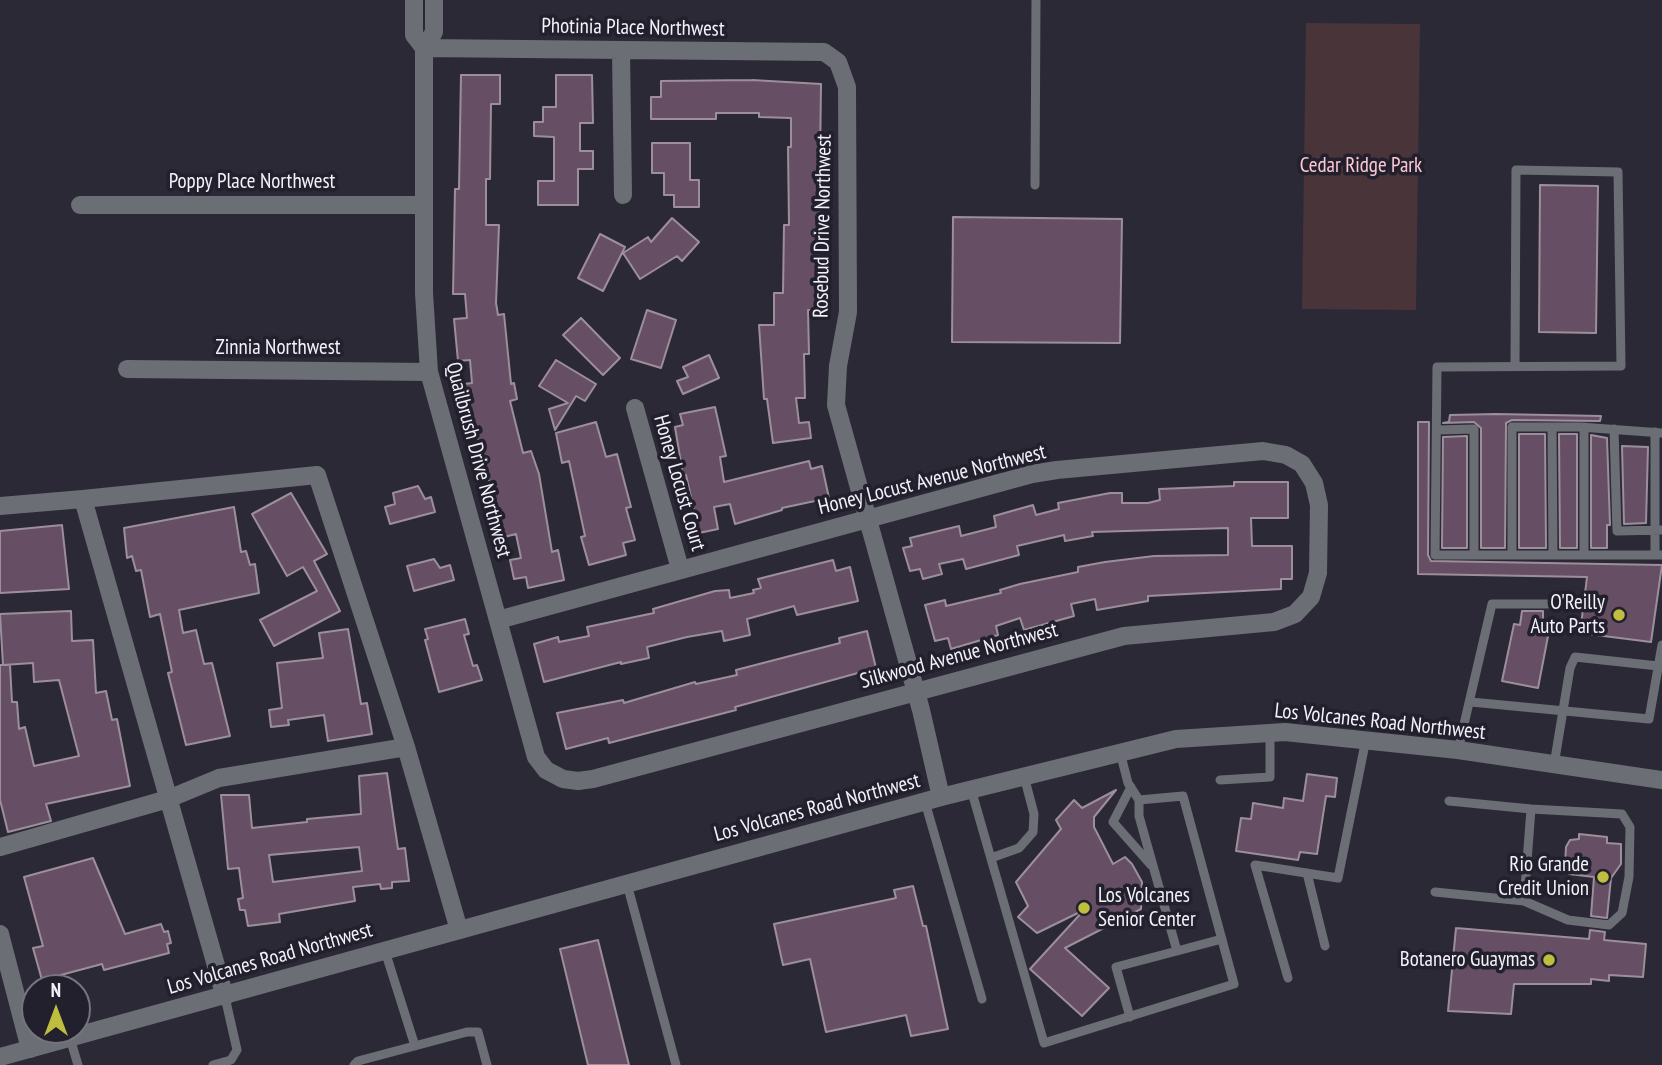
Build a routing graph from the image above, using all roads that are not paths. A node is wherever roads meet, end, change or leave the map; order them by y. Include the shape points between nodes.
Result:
1 (414, 0) edge
2 (434, 0) edge
3 (1036, 0) edge
4 (424, 48) junction
5 (621, 51) junction
6 (838, 62) joint
7 (1035, 185) dead end
8 (623, 195) dead end
9 (80, 205) dead end
10 (424, 205) junction
11 (1515, 365) junction
12 (127, 369) dead end
13 (429, 372) junction
14 (635, 408) dead end
15 (1552, 427) junction
16 (1584, 427) junction
17 (1614, 429) junction
18 (1437, 430) junction
19 (1659, 432) edge
20 (83, 499) junction
21 (0, 506) edge
22 (867, 519) junction
23 (1658, 530) edge
24 (1320, 543) joint
25 (1474, 555) junction
26 (1512, 555) junction
27 (1553, 555) junction
28 (1584, 555) junction
29 (1658, 555) edge
30 (680, 569) junction
31 (1570, 604) dead end
32 (498, 620) junction
33 (1662, 645) edge
34 (1658, 666) junction
35 (916, 691) junction
36 (1471, 702) junction
37 (1563, 711) junction
38 (1270, 733) junction
39 (1366, 739) junction
40 (406, 747) junction
41 (1458, 750) junction
42 (1120, 752) junction
43 (1553, 766) junction
44 (1024, 776) junction
45 (563, 779) joint
46 (1220, 780) dead end
47 (1662, 780) edge
48 (1131, 787) junction
49 (971, 789) junction
50 (168, 799) junction
51 (933, 799) junction
52 (1139, 800) junction
53 (1449, 802) dead end
54 (1531, 809) junction
55 (0, 847) edge
56 (991, 858) junction
57 (1154, 868) junction
58 (1307, 873) junction
59 (627, 884) junction
60 (1435, 892) dead end
61 (1524, 901) junction
62 (459, 930) junction
63 (0, 934) edge
64 (1222, 939) junction
65 (1325, 946) dead end
66 (385, 951) junction
67 (1177, 951) junction
68 (1288, 978) dead end
69 (225, 997) junction
70 (982, 999) dead end
71 (1130, 1017) junction
72 (91, 1032) edge
73 (48, 1044) edge
74 (72, 1044) edge
75 (415, 1046) junction
76 (30, 1049) junction
77 (0, 1057) edge
78 (78, 1065) edge
79 (213, 1065) edge
80 (354, 1065) edge
81 (487, 1065) edge
82 (676, 1065) edge

1 - 4 street, Quailbrush Drive Northwest via 414,35
2 - 4 street, Quailbrush Drive Northwest via 434,32
3 - 7 lane
4 - 5 street, Photinia Place Northwest
4 - 10 street, Quailbrush Drive Northwest
5 - 6 street, Photinia Place Northwest via 824,52
5 - 8 street
6 - 22 street, Rosebud Drive Northwest via 847,87 848,312 836,405
9 - 10 street, Poppy Place Northwest
10 - 13 street, Quailbrush Drive Northwest
11 - 11 lane via 1621,366 1618,172 1516,170
11 - 18 lane via 1437,367
12 - 13 street, Zinnia Northwest
13 - 32 street, Quailbrush Drive Northwest
14 - 30 street, Honey Locust Court
15 - 16 lane
15 - 26 lane via 1512,427
15 - 27 lane
16 - 17 lane
16 - 28 lane
17 - 19 lane
17 - 23 lane via 1617,531
18 - 25 lane via 1474,429
18 - 25 lane via 1435,555
19 - 23 lane
20 - 21 street
20 - 40 street via 317,475
20 - 50 street
22 - 24 street, Honey Locust Avenue Northwest via 1032,474 1263,451 1302,464 1314,483
22 - 30 street, Honey Locust Avenue Northwest
22 - 35 street, Rosebud Drive Northwest
23 - 29 lane
24 - 35 street, Silkwood Avenue Northwest via 1311,597 1295,614 1274,622 1124,636
25 - 26 lane
26 - 27 lane
27 - 28 lane
28 - 29 lane
30 - 32 street, Honey Locust Avenue Northwest
31 - 36 lane via 1492,604
32 - 45 street, Quailbrush Drive Northwest via 536,757 546,770
33 - 34 lane
34 - 37 lane via 1575,657
34 - 37 lane via 1649,719
35 - 45 street, Silkwood Avenue Northwest via 593,779
35 - 51 street, Rosebud Drive Northwest
36 - 37 lane
36 - 41 lane
37 - 43 lane
38 - 39 street, Los Volcanes Road Northwest
38 - 42 street, Los Volcanes Road Northwest via 1176,739
38 - 46 lane via 1270,777
39 - 41 street, Los Volcanes Road Northwest
39 - 58 lane via 1338,878
40 - 50 street via 219,778
40 - 62 street
41 - 43 street, Los Volcanes Road Northwest
42 - 44 street, Los Volcanes Road Northwest
42 - 48 lane
43 - 47 street, Los Volcanes Road Northwest
44 - 49 street, Los Volcanes Road Northwest
44 - 56 lane via 1034,814 1033,832 1019,848
48 - 52 lane
48 - 57 lane via 1114,822
49 - 51 street, Los Volcanes Road Northwest
49 - 56 lane
50 - 55 street
50 - 69 street
51 - 59 street, Los Volcanes Road Northwest
51 - 70 lane
52 - 57 lane
52 - 64 lane via 1183,796
53 - 54 lane
54 - 61 lane
54 - 61 lane via 1622,814 1630,827 1629,877 1622,913 1609,925 1568,920
56 - 71 lane via 1044,1043
57 - 67 lane
58 - 65 lane
58 - 68 lane via 1255,864
59 - 62 street, Los Volcanes Road Northwest
59 - 82 lane
60 - 61 lane
62 - 66 street, Los Volcanes Road Northwest
63 - 76 street
64 - 67 lane
64 - 71 lane via 1234,984
66 - 69 street, Los Volcanes Road Northwest
66 - 75 lane
67 - 71 lane via 1116,967
69 - 72 street, Los Volcanes Road Northwest
69 - 79 lane via 237,1050 231,1060
73 - 76 street, Los Volcanes Road Northwest
74 - 78 lane
75 - 80 lane via 358,1060
75 - 81 lane via 478,1032
76 - 77 street, Los Volcanes Road Northwest

